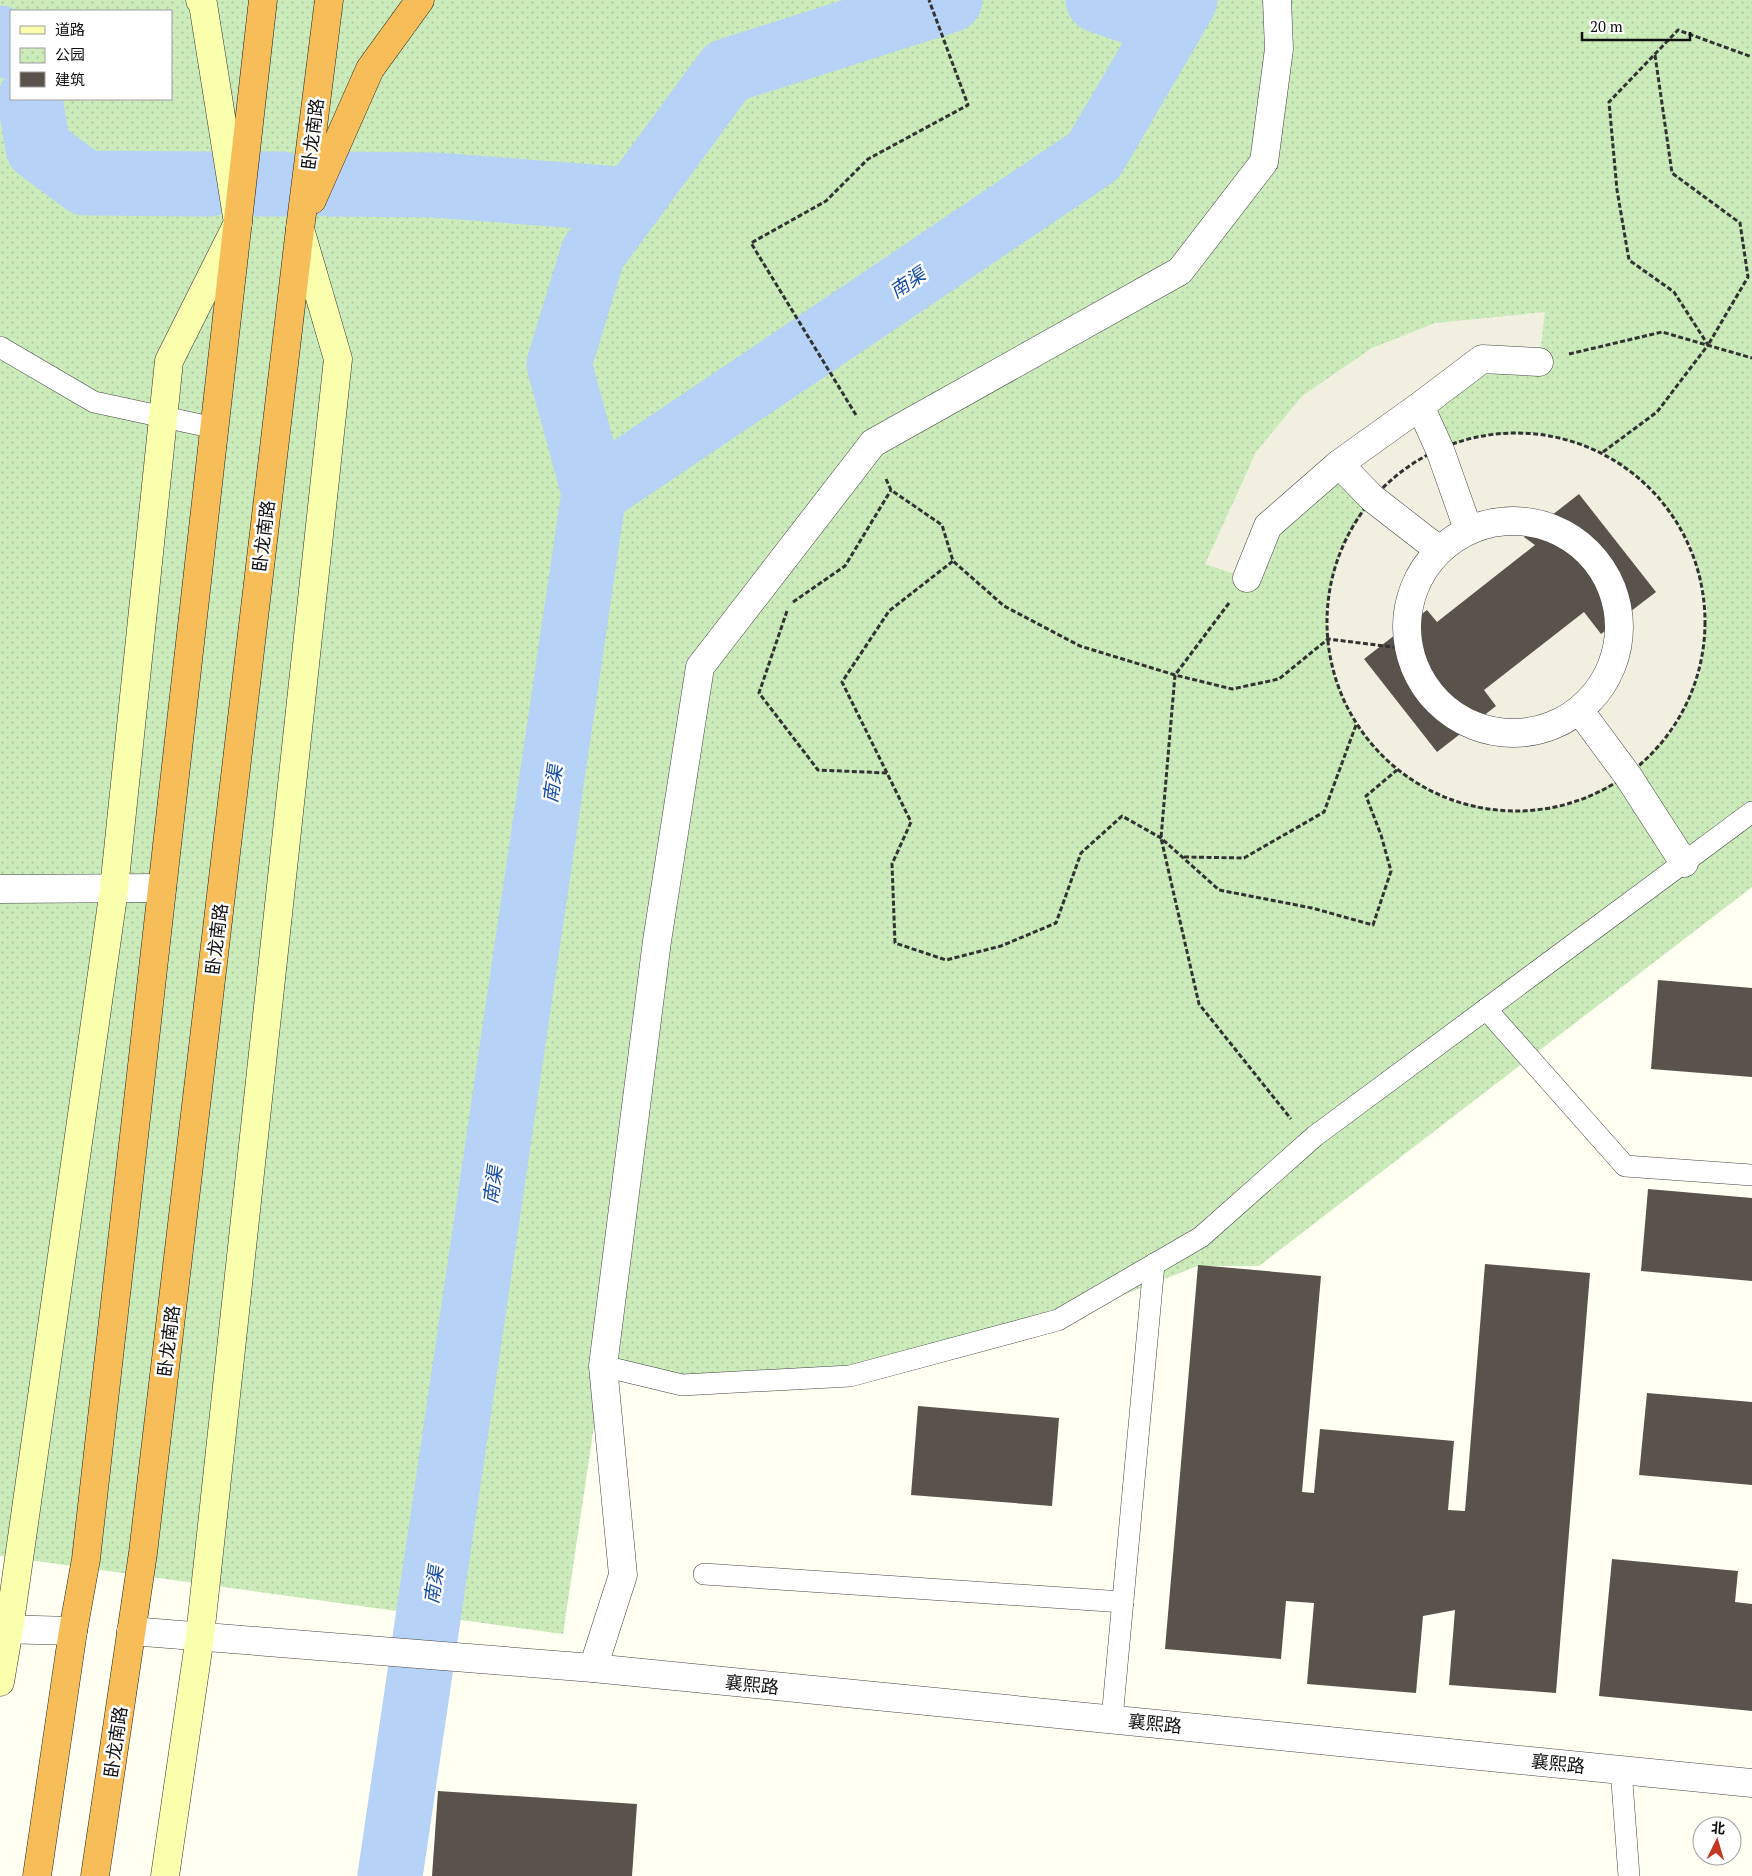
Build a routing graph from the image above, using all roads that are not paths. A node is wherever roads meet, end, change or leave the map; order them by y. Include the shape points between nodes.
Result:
1 (200, 0) edge
2 (263, 0) edge
3 (329, 0) edge
4 (420, 0) edge
5 (1277, 0) edge
6 (238, 223) junction
7 (300, 229) junction
8 (0, 347) edge
9 (1539, 362) road end
10 (1420, 406) junction
11 (164, 416) junction
12 (215, 428) junction
13 (1339, 464) junction
14 (1468, 529) junction
15 (1439, 550) junction
16 (1247, 578) road end
17 (1580, 711) junction
18 (1752, 812) edge
19 (1684, 863) junction
20 (162, 888) junction
21 (0, 889) edge
22 (114, 889) junction
23 (1486, 1010) junction
24 (1752, 1175) edge
25 (1154, 1264) junction
26 (603, 1366) junction
27 (704, 1574) dead end
28 (1123, 1602) junction
29 (5, 1629) edge
30 (73, 1631) junction
31 (131, 1631) junction
32 (200, 1636) junction
33 (593, 1668) junction
34 (0, 1682) edge
35 (1112, 1719) junction
36 (1621, 1769) junction
37 (1752, 1783) edge
38 (37, 1876) edge
39 (95, 1876) edge
40 (164, 1876) edge
41 (1628, 1876) edge

1 - 6 street
2 - 6 highway
3 - 7 highway, 卧龙南路
4 - 7 highway via 370,69
5 - 26 street via 1279,49 1264,162 1180,271 872,441 700,667 657,941
6 - 11 street via 169,361
6 - 12 highway
7 - 31 highway, 卧龙南路
7 - 32 street via 338,359
8 - 11 lane via 94,402
9 - 10 street via 1482,360
10 - 13 street
10 - 14 street via 1440,450
11 - 12 lane
11 - 22 street
12 - 20 highway
13 - 15 street via 1372,498
13 - 16 street via 1268,526
14 - 15 street
14 - 17 street via 1502,520 1536,522 1568,534 1595,557 1613,586 1621,620 1617,654 1603,685
15 - 17 street via 1417,579 1407,613 1409,649 1422,683 1446,710 1477,727 1512,734 1548,728
17 - 19 street via 1628,776
18 - 19 lane
19 - 23 lane
20 - 22 street
20 - 30 highway via 86,1559
21 - 22 street
22 - 29 street
23 - 24 lane via 1626,1166
23 - 25 lane via 1315,1136 1201,1237
25 - 26 lane via 1058,1320 850,1376 682,1385
25 - 28 lane
26 - 33 street via 623,1575
27 - 28 lane
28 - 35 lane
29 - 30 street
29 - 34 street
30 - 38 highway
31 - 32 street, 襄熙路
31 - 39 highway, 卧龙南路
32 - 33 street, 襄熙路
32 - 40 street
33 - 35 street, 襄熙路
35 - 36 street, 襄熙路
36 - 37 street, 襄熙路
36 - 41 lane

